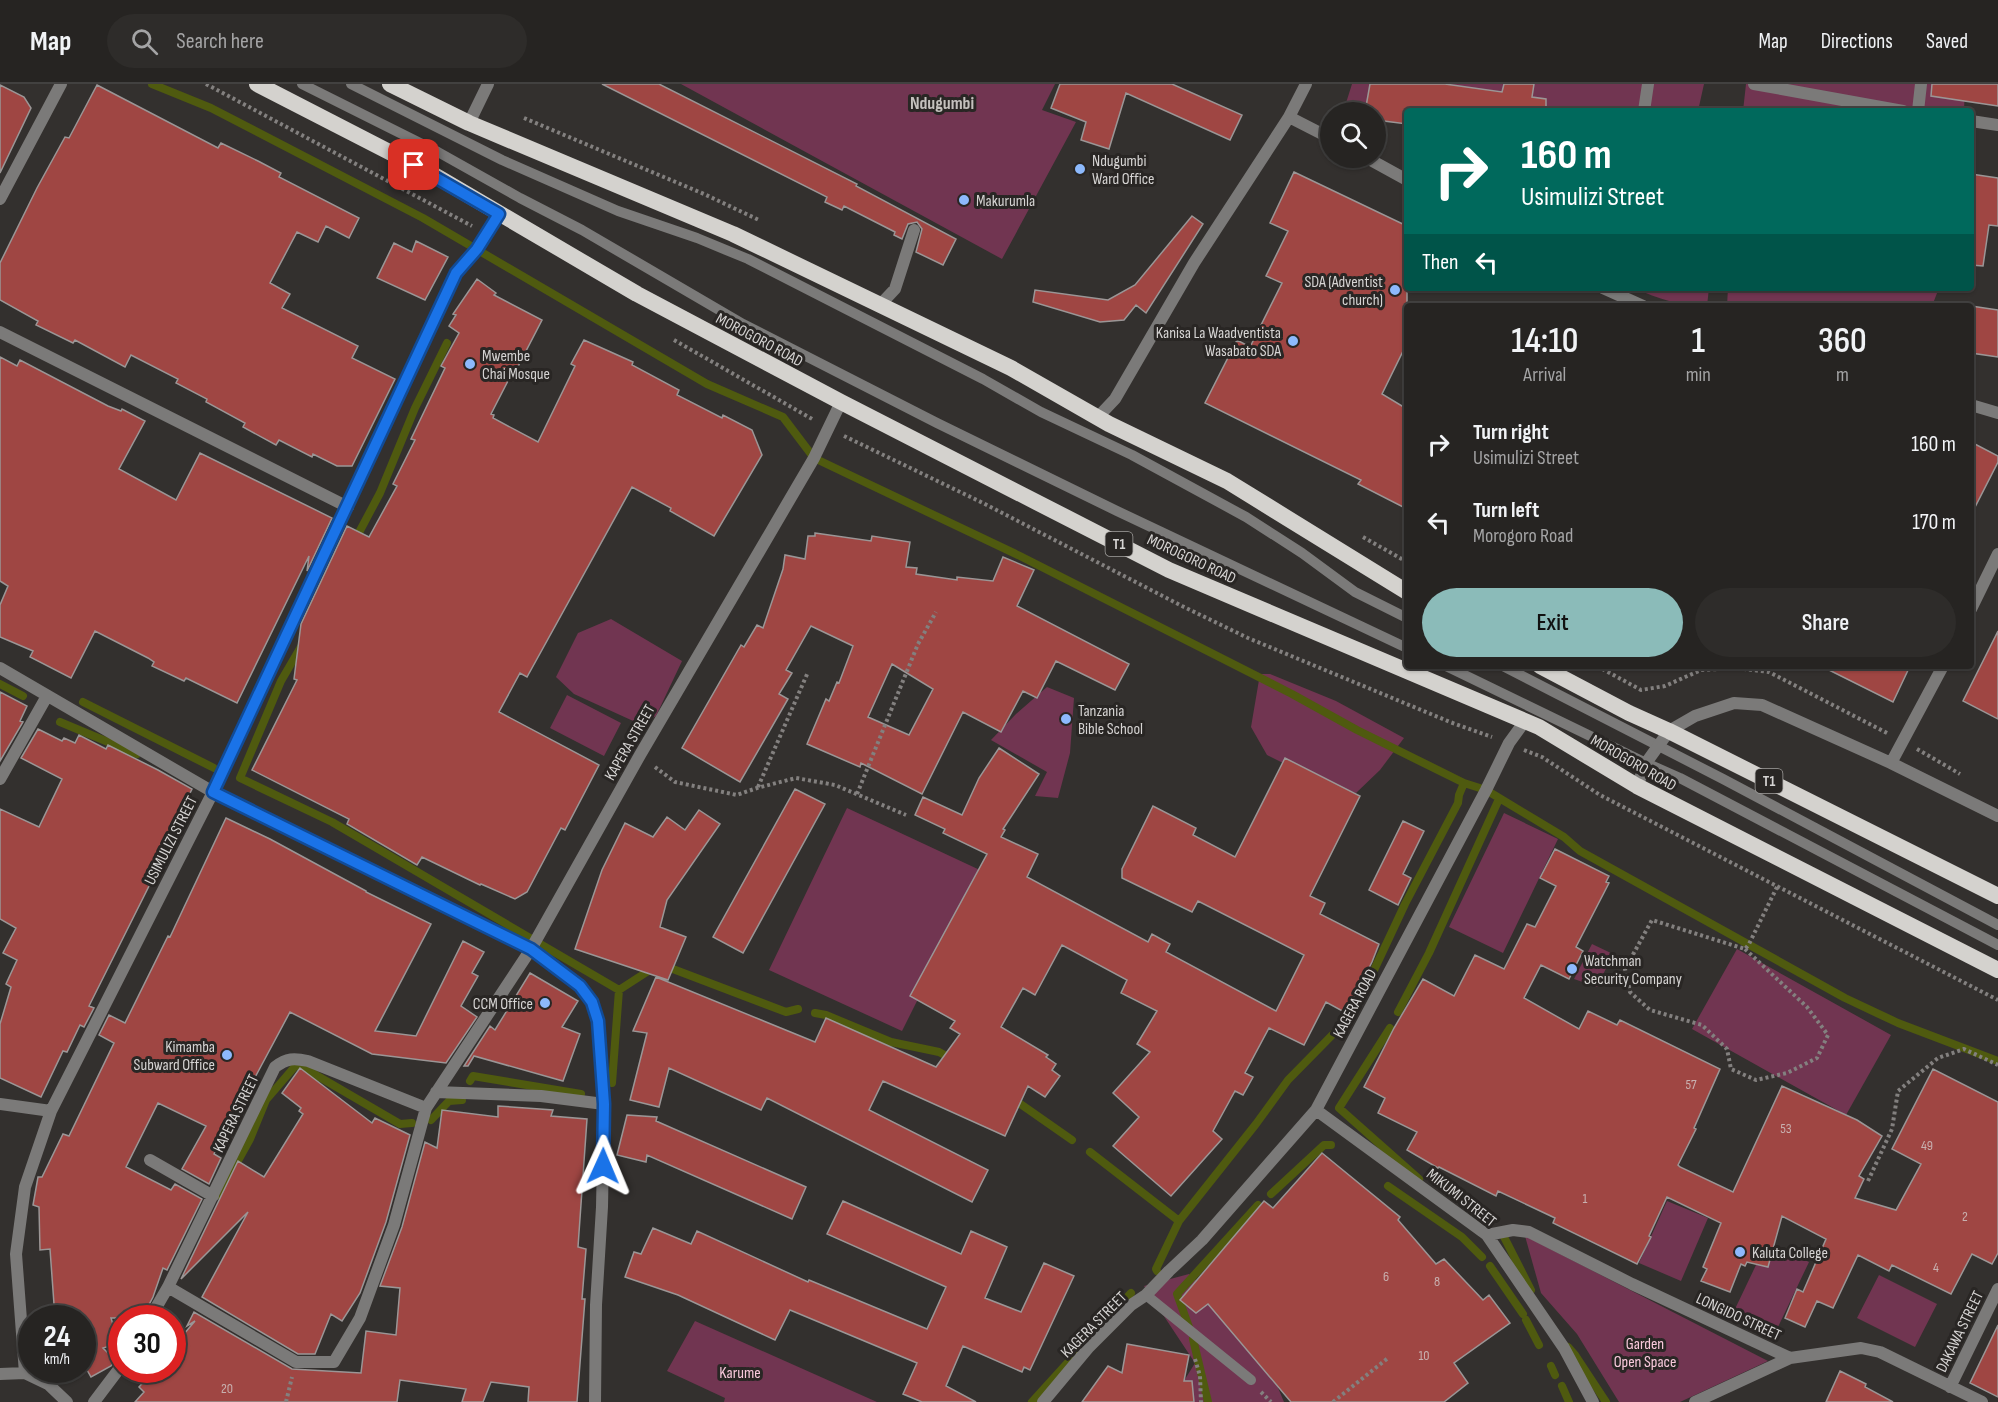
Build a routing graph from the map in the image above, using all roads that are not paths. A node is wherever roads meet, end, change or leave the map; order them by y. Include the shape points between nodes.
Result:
1 (61, 84) edge
2 (257, 84) edge
3 (302, 84) edge
4 (351, 84) edge
5 (390, 84) edge
6 (488, 84) edge
7 (1306, 84) edge
8 (1648, 84) edge
9 (1754, 84) edge
10 (1921, 84) edge
11 (1644, 108) edge
12 (1886, 108) edge
13 (1918, 108) edge
14 (1289, 117) junction
15 (1974, 121) edge
16 (469, 123) junction
17 (1998, 125) edge
18 (1320, 133) edge
19 (1385, 168) edge
20 (1404, 178) edge
21 (0, 199) edge
22 (499, 214) junction
23 (914, 230) dead end
24 (1615, 291) edge
25 (1637, 303) edge
26 (880, 305) junction
27 (0, 332) edge
28 (841, 402) junction
29 (1974, 406) edge
30 (1998, 413) edge
31 (1098, 417) junction
32 (348, 507) junction
33 (1998, 554) edge
34 (1404, 590) edge
35 (1974, 603) edge
36 (1404, 616) edge
37 (1404, 647) edge
38 (0, 668) edge
39 (1452, 669) edge
40 (1509, 669) edge
41 (1546, 669) edge
42 (1940, 669) edge
43 (47, 696) junction
44 (1525, 721) junction
45 (1669, 731) junction
46 (1658, 746) junction
47 (1646, 763) junction
48 (1891, 763) junction
49 (0, 779) edge
50 (1637, 786) junction
51 (213, 792) junction
52 (1998, 816) edge
53 (1998, 896) edge
54 (1998, 925) edge
55 (1998, 945) edge
56 (531, 949) junction
57 (1998, 970) edge
58 (436, 1092) junction
59 (0, 1104) edge
60 (604, 1104) junction
61 (426, 1108) junction
62 (1316, 1110) junction
63 (51, 1111) junction
64 (150, 1160) dead end
65 (213, 1196) junction
66 (1486, 1235) junction
67 (1169, 1271) joint
68 (168, 1287) junction
69 (1998, 1289) edge
70 (1146, 1295) junction
71 (20, 1305) edge
72 (158, 1305) edge
73 (1790, 1358) junction
74 (18, 1373) edge
75 (0, 1374) edge
76 (1251, 1380) dead end
77 (46, 1383) edge
78 (108, 1383) edge
79 (1950, 1387) junction
80 (67, 1402) edge
81 (94, 1402) edge
82 (595, 1402) edge
83 (1043, 1402) edge
84 (1593, 1402) edge
85 (1695, 1402) edge
86 (1982, 1402) edge

1 - 21 street
2 - 22 highway, MOROGORO ROAD / T1 via 434,175
3 - 37 lane, MOROGORO ROAD via 582,230 743,324 1117,511
4 - 36 lane via 502,160 618,212 697,238 769,270 1041,412 1132,454 1246,518 1355,592
5 - 16 highway
6 - 16 street
7 - 14 street
8 - 11 street
9 - 12 street
10 - 13 street
14 - 18 street
14 - 31 street via 1194,263 1115,399
15 - 17 street
16 - 26 highway via 733,234
19 - 20 street
22 - 28 highway, MOROGORO ROAD / T1 via 637,294
22 - 32 street, USIMULIZI STREET via 456,273
23 - 26 street via 895,289
24 - 25 street
26 - 31 highway via 1011,368
27 - 32 street
28 - 44 highway, MOROGORO ROAD / T1 via 1169,570
28 - 56 street, KAPERA STREET via 814,458
29 - 30 street
31 - 34 highway via 1227,481
32 - 51 street, USIMULIZI STREET
33 - 35 street
38 - 43 street
39 - 47 lane, MOROGORO ROAD
40 - 46 lane, MOROGORO ROAD
41 - 45 highway, T1
42 - 48 street
43 - 49 street
43 - 51 street
44 - 50 highway, MOROGORO ROAD / T1
44 - 62 street, KAGERA ROAD via 1509,743
45 - 46 street
45 - 48 street via 1695,716 1734,703 1762,705
45 - 53 highway, T1
46 - 47 street
46 - 54 lane, MOROGORO ROAD
47 - 50 street
47 - 55 lane, MOROGORO ROAD
48 - 52 street
50 - 57 highway, MOROGORO ROAD / T1
51 - 56 street
51 - 63 street, USIMULIZI STREET
56 - 58 street, KAPERA STREET
56 - 60 street via 580,986 592,1002 598,1021
58 - 60 street via 541,1096
58 - 61 street, KAPERA STREET
59 - 63 street
60 - 82 street
61 - 65 street, KAPERA STREET via 308,1061 293,1058 282,1062 275,1067
61 - 68 street, KAPERA STREET via 394,1225 360,1318 334,1362 296,1362
62 - 66 street, MIKUMI STREET
62 - 67 street, KAGERA ROAD via 1202,1240
63 - 71 street, USIMULIZI STREET via 25,1187 16,1254
64 - 65 street
65 - 68 street, KAPERA STREET
66 - 73 street, LONGIDO STREET via 1513,1230 1529,1232
66 - 84 street, MIKUMI STREET via 1564,1348
67 - 70 street, KAGERA STREET
68 - 72 street, KAPERA STREET
69 - 79 street, DAKAWA STREET
70 - 76 lane
70 - 83 street, KAGERA STREET via 1089,1347
73 - 79 street, LONGIDO STREET via 1861,1348 1881,1352
73 - 85 street
74 - 75 street
77 - 80 street
78 - 81 street
79 - 86 street, LONGIDO STREET

